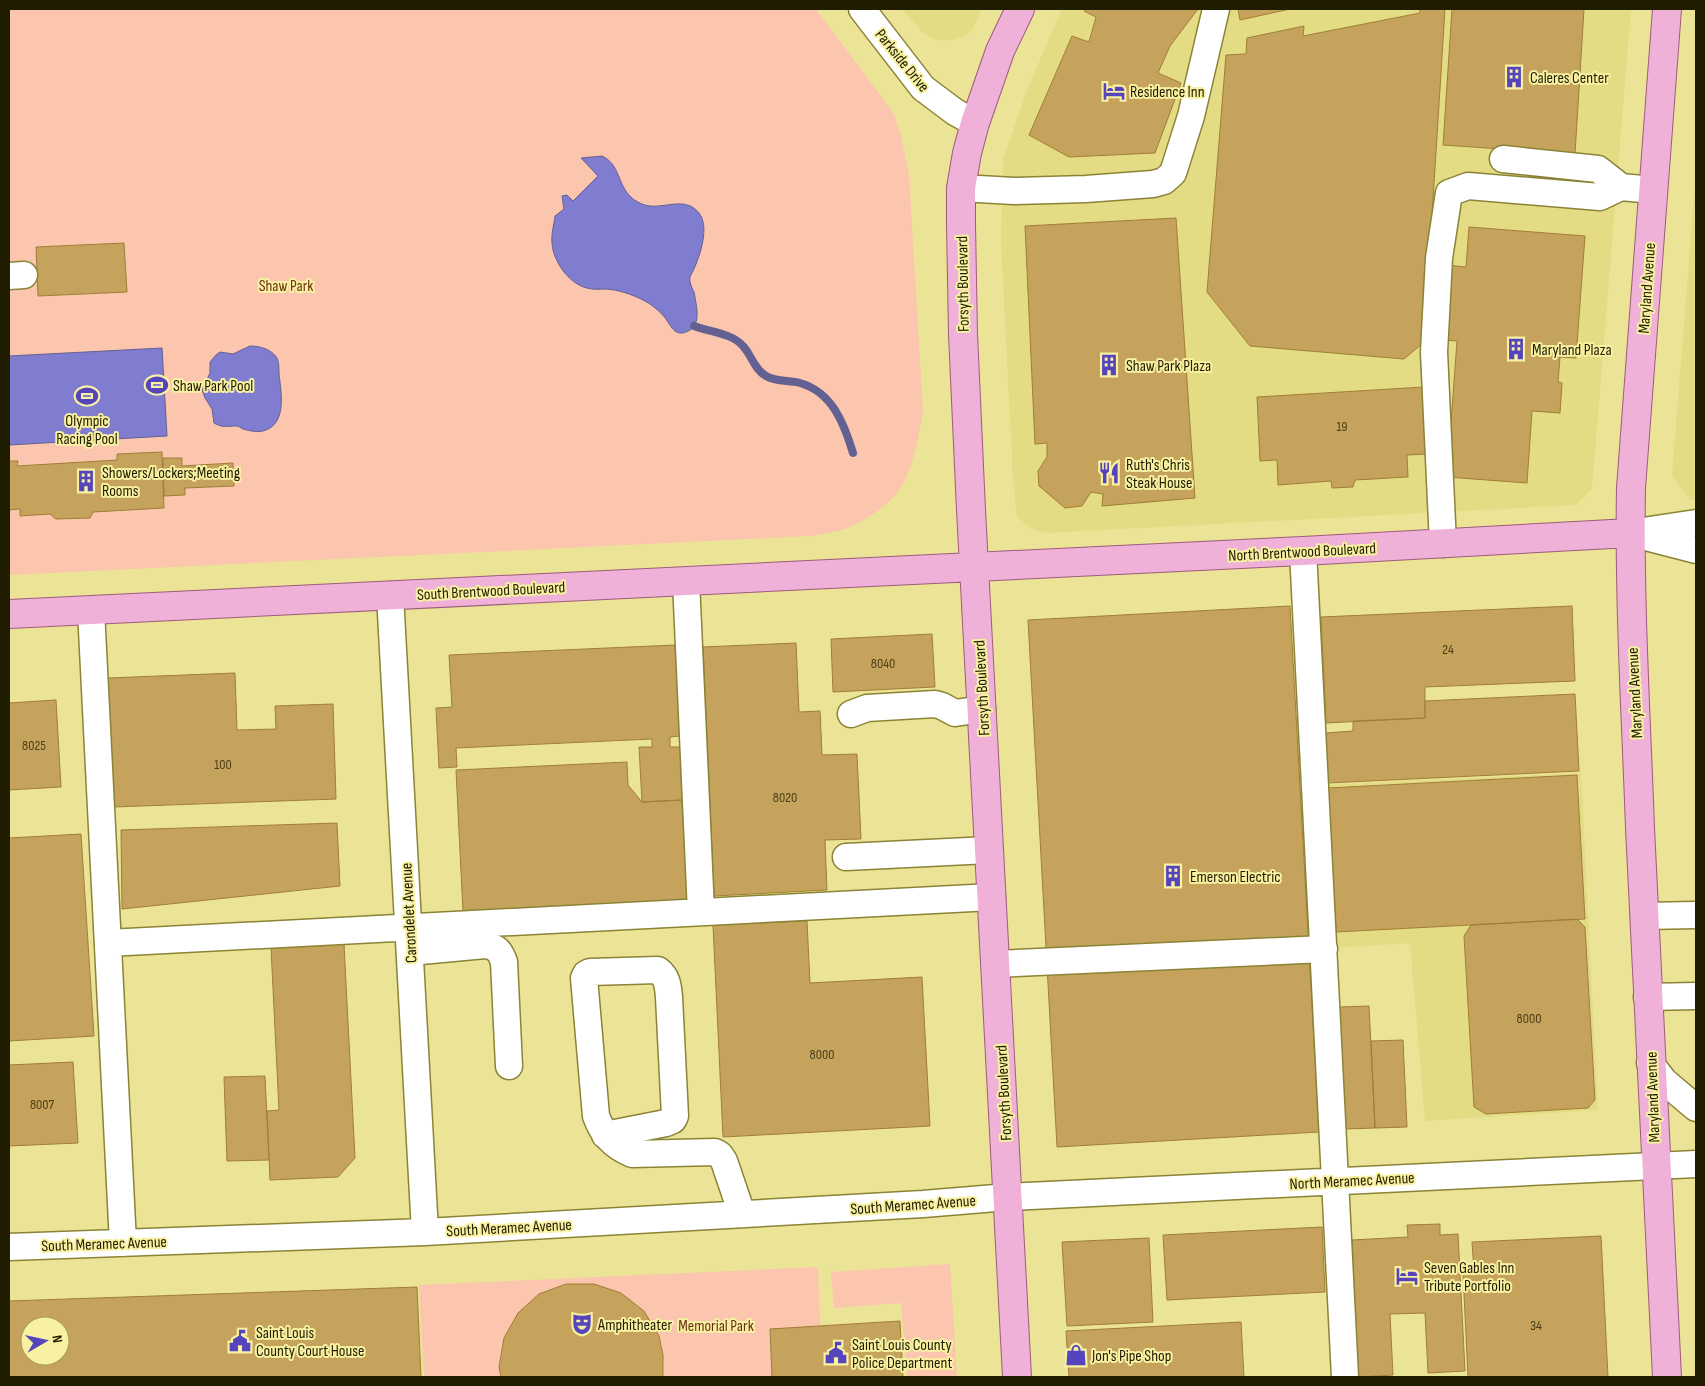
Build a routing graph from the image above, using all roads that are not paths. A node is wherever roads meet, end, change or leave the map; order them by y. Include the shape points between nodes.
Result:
1 (862, 9) edge
2 (1020, 9) edge
3 (1216, 9) edge
4 (1667, 9) edge
5 (974, 123) junction
6 (1503, 159) dead end
7 (1621, 187) junction
8 (961, 188) junction
9 (1653, 190) junction
10 (1696, 523) edge
11 (1630, 533) junction
12 (1444, 544) junction
13 (1696, 550) edge
14 (1303, 551) junction
15 (974, 567) junction
16 (686, 581) junction
17 (390, 595) junction
18 (91, 610) junction
19 (9, 614) edge
20 (968, 711) junction
21 (854, 720) dead end
22 (989, 850) junction
23 (846, 857) dead end
24 (992, 897) junction
25 (701, 912) junction
26 (1696, 914) edge
27 (1644, 916) junction
28 (409, 940) junction
29 (108, 943) junction
30 (1324, 949) junction
31 (996, 964) junction
32 (1648, 996) junction
33 (1696, 996) edge
34 (1650, 1063) junction
35 (509, 1066) dead end
36 (1696, 1108) edge
37 (605, 1135) junction
38 (1696, 1164) edge
39 (1655, 1166) junction
40 (1336, 1180) junction
41 (1008, 1197) junction
42 (742, 1214) junction
43 (424, 1232) junction
44 (122, 1243) junction
45 (9, 1247) edge
46 (1018, 1377) edge
47 (1345, 1377) edge
48 (1667, 1377) edge

1 - 5 street, Parkside Drive via 923,88
2 - 5 main road, Forsyth Boulevard
3 - 8 street via 1191,116 1173,173 1164,181 1086,189
4 - 9 main road, Maryland Avenue
5 - 8 main road, Forsyth Boulevard
6 - 7 street via 1598,169
7 - 9 street
7 - 12 street via 1600,196 1468,186 1448,193 1439,258 1434,352
8 - 15 main road, Forsyth Boulevard via 963,334
9 - 11 main road, Maryland Avenue
10 - 11 street, North Brentwood Boulevard
11 - 12 main road, North Brentwood Boulevard
11 - 13 street, North Brentwood Boulevard
11 - 27 main road, Maryland Avenue
12 - 14 main road, North Brentwood Boulevard
14 - 15 main road, North Brentwood Boulevard
14 - 30 street
15 - 16 main road, South Brentwood Boulevard
15 - 20 main road, Forsyth Boulevard
16 - 17 main road, South Brentwood Boulevard
16 - 25 street
17 - 18 main road, South Brentwood Boulevard
17 - 28 street, Carondelet Avenue
18 - 19 main road, South Brentwood Boulevard
18 - 29 street
20 - 21 street via 935,704 867,708
20 - 22 main road, Forsyth Boulevard
22 - 23 street
22 - 24 main road, Forsyth Boulevard
24 - 25 street
24 - 31 main road, Forsyth Boulevard
25 - 28 street
26 - 27 street
27 - 32 main road, Maryland Avenue
28 - 29 street
28 - 35 street via 486,945 500,951 504,962
28 - 43 street, Carondelet Avenue
29 - 44 street
30 - 31 street
30 - 40 street
31 - 41 main road, Forsyth Boulevard
32 - 33 street
32 - 34 main road, Maryland Avenue
34 - 36 street via 1664,1081
34 - 39 main road, Maryland Avenue
37 - 37 street via 596,1116 584,978 590,972 658,970 664,975 669,997 675,1116 666,1123
37 - 42 street via 620,1149 632,1154 715,1152 724,1161
38 - 39 street, North Meramec Avenue
39 - 40 street, North Meramec Avenue
39 - 48 main road, Maryland Avenue
40 - 41 street, North Meramec Avenue
40 - 47 street
41 - 42 street, South Meramec Avenue
41 - 46 main road, Forsyth Boulevard
42 - 43 street, South Meramec Avenue
43 - 44 street, South Meramec Avenue
44 - 45 street, South Meramec Avenue

